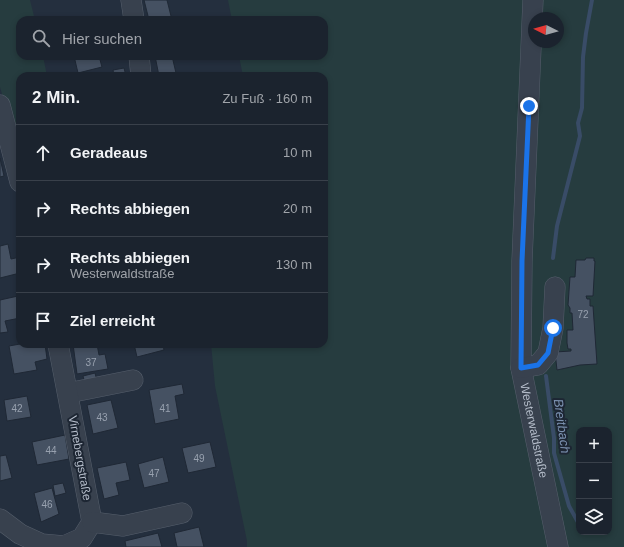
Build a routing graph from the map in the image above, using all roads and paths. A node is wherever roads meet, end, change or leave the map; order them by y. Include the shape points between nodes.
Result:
1 (131, 0) edge
2 (533, 0) edge
3 (133, 16) edge
4 (139, 60) edge
5 (141, 72) edge
6 (0, 105) edge
7 (16, 167) edge
8 (555, 287) dead end
9 (59, 348) edge
10 (521, 368) junction
11 (133, 380) dead end
12 (68, 394) junction
13 (182, 513) dead end
14 (0, 519) edge
15 (92, 522) junction
16 (558, 547) edge

1 - 3 street
2 - 10 street, Westerwaldstraße via 522,261
4 - 5 street
6 - 7 street
8 - 10 street via 553,328 548,353 538,365
9 - 12 street, Virnebergstraße
10 - 16 street, Westerwaldstraße
11 - 12 street
12 - 15 street, Virnebergstraße
13 - 15 street via 123,526
14 - 15 street via 20,534 42,544 64,546 82,538

